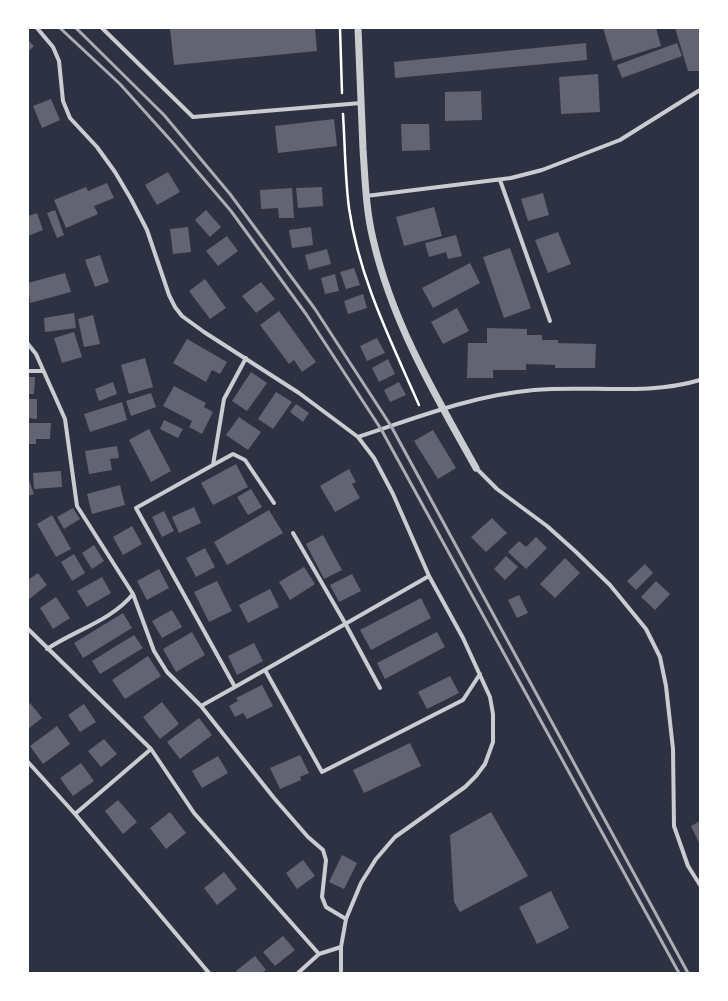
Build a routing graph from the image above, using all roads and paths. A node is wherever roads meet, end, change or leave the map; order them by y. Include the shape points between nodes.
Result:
1 (37, 28) edge
2 (102, 28) edge
3 (358, 28) edge
4 (700, 90) edge
5 (361, 103) junction
6 (500, 180) junction
7 (366, 196) junction
8 (550, 321) dead end
9 (28, 344) edge
10 (246, 358) junction
11 (28, 371) edge
12 (42, 371) junction
13 (700, 380) edge
14 (443, 409) junction
15 (358, 437) junction
16 (212, 464) junction
17 (476, 468) joint
18 (274, 503) dead end
19 (293, 533) dead end
20 (429, 576) junction
21 (133, 594) junction
22 (345, 623) junction
23 (28, 629) edge
24 (48, 649) junction
25 (264, 670) junction
26 (480, 674) junction
27 (234, 687) junction
28 (380, 688) dead end
29 (201, 706) junction
30 (151, 749) junction
31 (28, 762) edge
32 (74, 814) junction
33 (700, 885) edge
34 (346, 918) junction
35 (341, 947) junction
36 (320, 954) junction
37 (209, 973) edge
38 (298, 973) edge
39 (341, 973) edge

1 - 10 street via 53,47 60,61 63,101 70,118 97,147 131,199 147,230 169,295 176,307 182,316
2 - 5 street via 193,118
3 - 5 street
4 - 6 street via 620,140 542,170
5 - 7 street
6 - 7 street
6 - 8 street
7 - 14 street via 372,238 387,288 417,360
9 - 12 street via 36,354
10 - 15 street
10 - 16 street via 224,399
11 - 12 street
12 - 21 street via 65,419 77,506
13 - 14 street via 660,388 534,390 492,396
14 - 15 street
14 - 17 street
15 - 20 street via 374,458 393,494
16 - 18 street via 233,454 245,460
16 - 27 street via 136,508
17 - 33 street via 497,489 547,526 575,551 610,585 646,629 660,657 666,686 673,749 674,826 688,866
19 - 22 street
20 - 22 street
20 - 26 street
21 - 24 street via 123,606
21 - 29 street via 154,651 167,672
22 - 25 street
22 - 28 street
23 - 24 street
24 - 30 street
25 - 26 street via 322,772 463,700
25 - 27 street
26 - 34 street via 490,697 493,714 493,742 485,764 465,786 395,837 376,859 361,883
27 - 29 street
29 - 34 street via 274,798 308,837 323,850 326,860 322,897 326,907
30 - 32 street
30 - 36 street via 194,813
31 - 32 street
32 - 37 street
34 - 35 street
35 - 36 street
35 - 39 street
36 - 38 street

